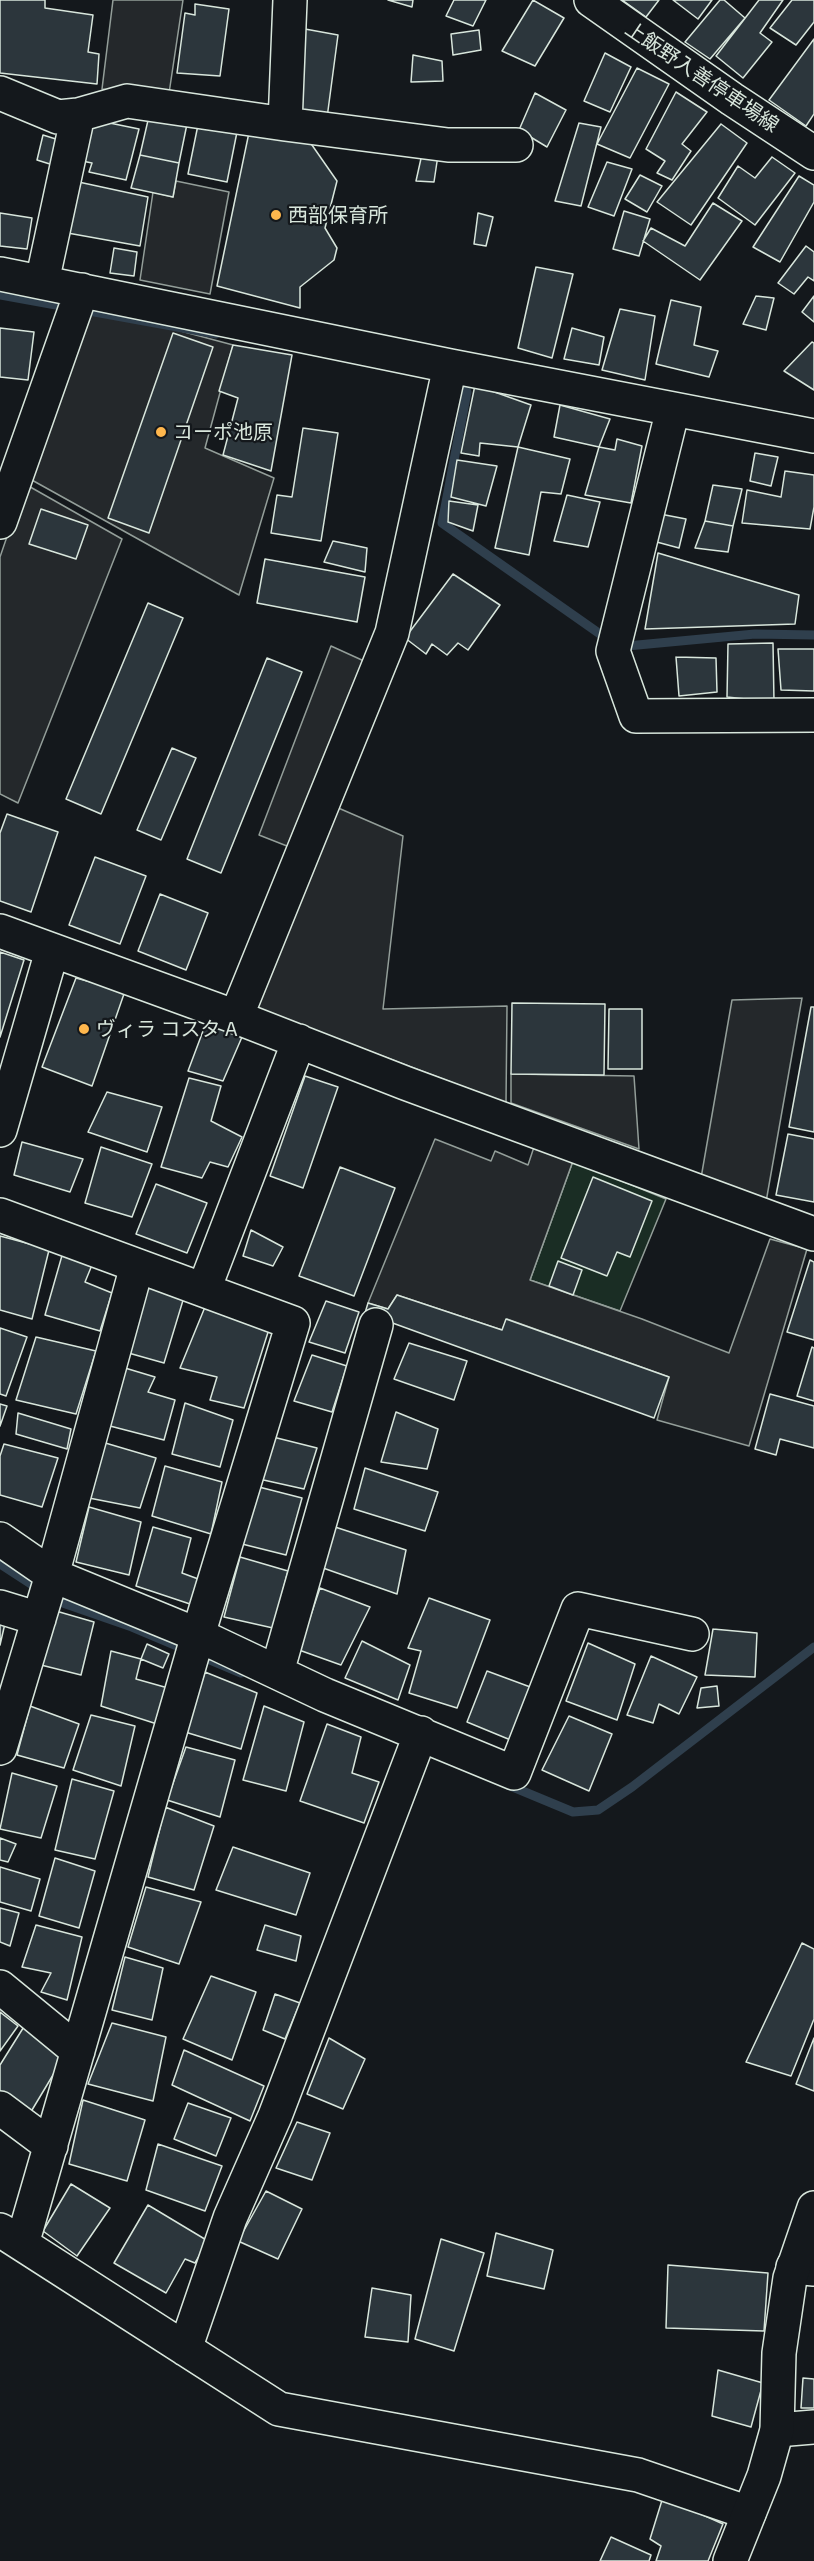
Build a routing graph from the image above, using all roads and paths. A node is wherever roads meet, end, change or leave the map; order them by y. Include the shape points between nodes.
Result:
1 (290, 0) edge
2 (591, 0) edge
3 (0, 93) edge
4 (78, 115) junction
5 (285, 124) junction
6 (516, 145) dead end
7 (814, 153) edge
8 (0, 274) edge
9 (42, 282) junction
10 (82, 290) junction
11 (450, 366) junction
12 (673, 409) junction
13 (814, 436) edge
14 (0, 522) edge
15 (814, 715) edge
16 (0, 931) edge
17 (52, 951) junction
18 (236, 1017) junction
19 (299, 1041) junction
20 (0, 1130) edge
21 (0, 1215) edge
22 (814, 1234) edge
23 (137, 1266) junction
24 (204, 1289) junction
25 (376, 1325) dead end
26 (0, 1539) edge
27 (52, 1575) junction
28 (0, 1607) edge
29 (39, 1618) junction
30 (692, 1634) dead end
31 (198, 1635) junction
32 (277, 1672) junction
33 (421, 1733) junction
34 (0, 1748) edge
35 (0, 1987) edge
36 (78, 2051) junction
37 (0, 2108) edge
38 (51, 2146) junction
39 (814, 2208) edge
40 (11, 2237) edge
41 (803, 2268) edge
42 (184, 2349) junction
43 (814, 2427) edge
44 (777, 2430) junction
45 (749, 2513) junction
46 (730, 2561) edge

1 - 5 street
2 - 7 street, 上飯野入善停車場線
3 - 4 street via 58,117
4 - 5 street via 127,101
4 - 9 street
5 - 6 street via 448,145
8 - 9 street
9 - 10 street
10 - 11 street
10 - 14 street
11 - 12 street
11 - 18 street via 392,633
12 - 13 street
12 - 15 street via 613,651 636,716
16 - 17 street
17 - 18 street
17 - 20 street
18 - 19 street
19 - 22 street
19 - 24 street
21 - 23 street
23 - 24 street
23 - 27 street
24 - 31 street via 293,1323
25 - 32 street
26 - 27 street
27 - 29 street
27 - 31 street
28 - 29 street
29 - 34 street
30 - 33 street via 578,1609 514,1773
31 - 32 street
31 - 36 street
32 - 33 street
33 - 42 street via 274,2116 230,2218
35 - 36 street
36 - 38 street
37 - 38 street
38 - 40 street
39 - 41 street
40 - 42 street
41 - 44 street via 779,2353
42 - 45 street via 279,2409 638,2475
43 - 44 street
44 - 45 street
45 - 46 street

